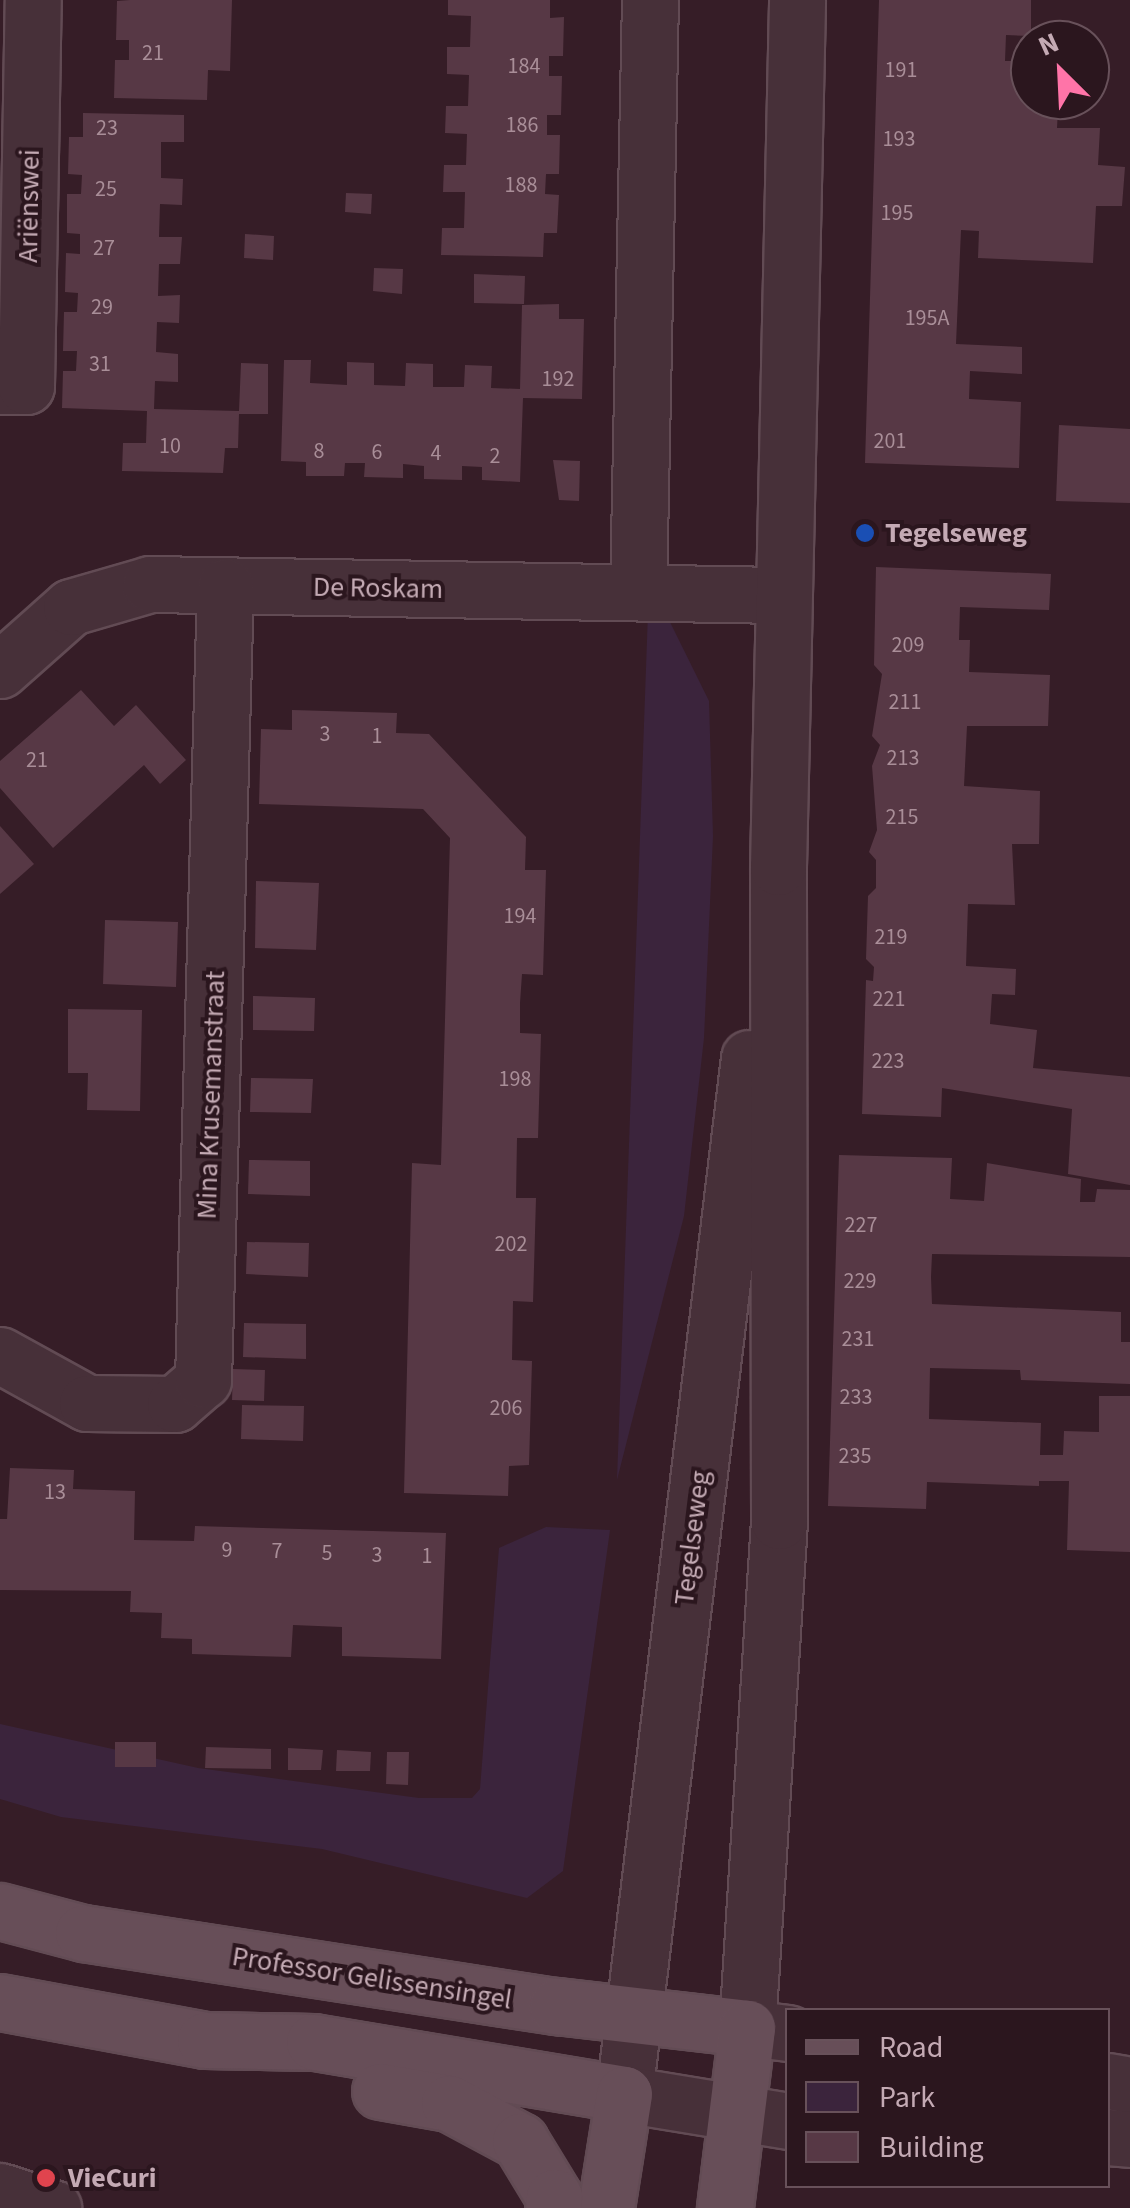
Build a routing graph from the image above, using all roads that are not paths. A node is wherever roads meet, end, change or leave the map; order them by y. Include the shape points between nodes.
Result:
1 (33, 0) edge
2 (650, 0) edge
3 (798, 0) edge
4 (0, 386) edge
5 (225, 586) junction
6 (638, 591) junction
7 (784, 595) junction
8 (0, 670) edge
9 (778, 867) junction
10 (0, 1355) edge
11 (0, 1911) edge
12 (0, 2002) edge
13 (635, 2016) junction
14 (767, 2031) edge
15 (205, 2040) junction
16 (624, 2094) junction
17 (762, 2117) edge
18 (0, 2191) edge
19 (53, 2208) edge
20 (554, 2208) edge
21 (606, 2208) edge
22 (725, 2208) edge

1 - 4 street, Ariënswei via 26,386
2 - 6 street
3 - 7 street, Tegelseweg
5 - 6 street, De Roskam
5 - 8 street, De Roskam via 150,584 71,607
5 - 10 street, Mina Krusemanstraat via 203,1380 176,1404 86,1403
6 - 7 street, De Roskam
7 - 9 street, Tegelseweg
9 - 13 street, Tegelseweg via 752,1032
9 - 14 street, Tegelseweg via 779,1521
11 - 13 main road, Professor Gelissensingel via 83,1933
12 - 15 main road
13 - 14 main road, Professor Gelissensingel
13 - 16 street, Tegelseweg
14 - 17 main road, Tegelseweg
15 - 16 main road via 314,2042
15 - 20 main road via 308,2078 449,2103 520,2142 554,2196
16 - 17 street
16 - 21 main road, Tegelseweg
17 - 22 main road, Tegelseweg
18 - 19 street

